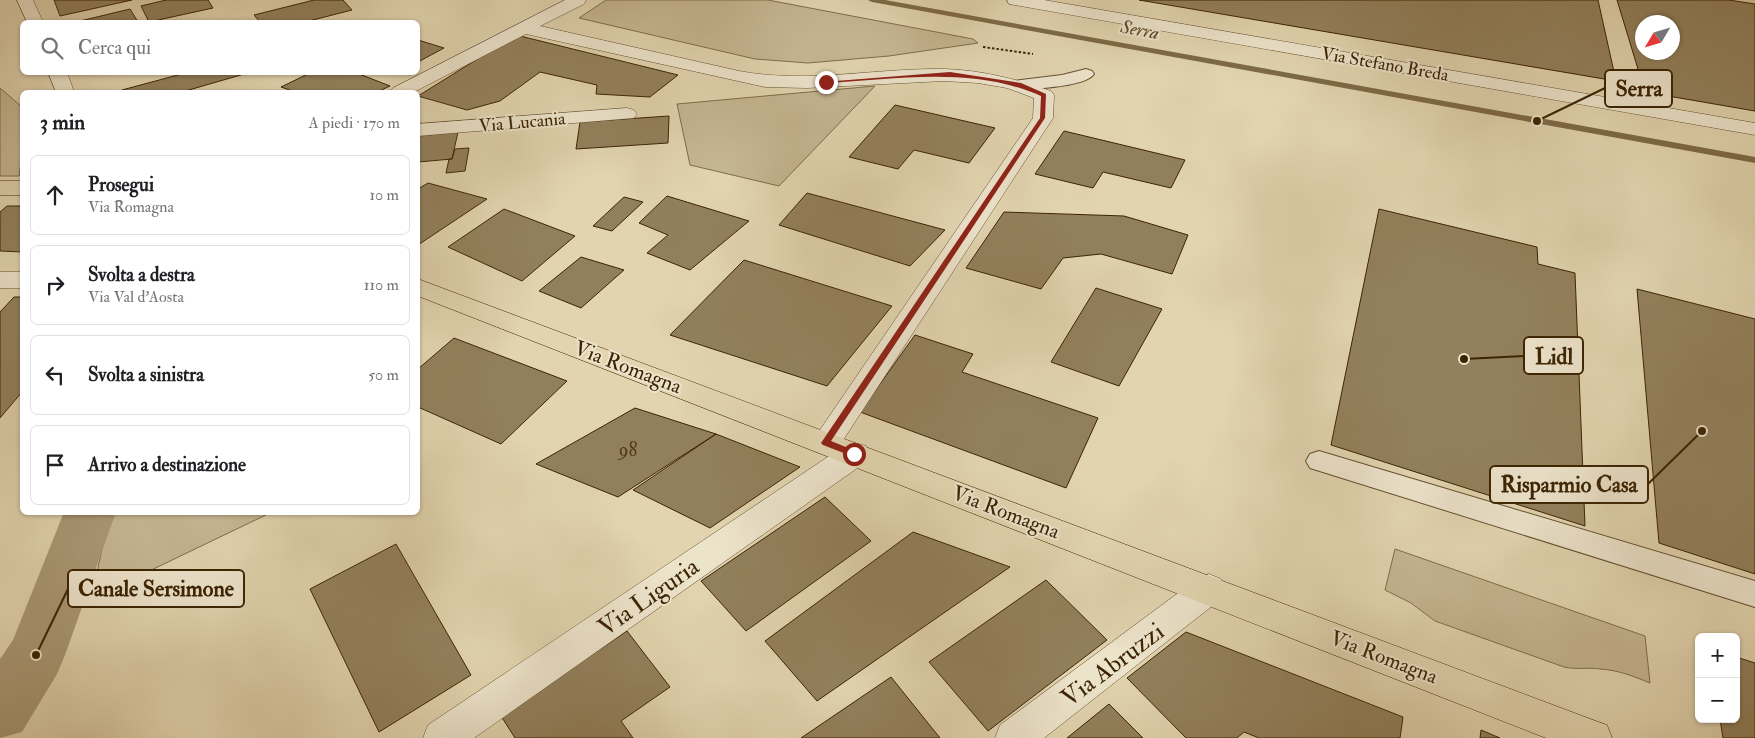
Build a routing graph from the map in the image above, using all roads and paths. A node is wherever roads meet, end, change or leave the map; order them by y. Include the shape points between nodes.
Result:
1 (26, 0) edge
2 (578, 0) edge
3 (1015, 0) edge
4 (34, 20) edge
5 (524, 28) junction
6 (1086, 74) dead end
7 (58, 75) edge
8 (1021, 85) junction
9 (64, 90) edge
10 (404, 90) edge
11 (627, 114) dead end
12 (1755, 129) edge
13 (420, 130) edge
14 (0, 188) edge
15 (20, 188) edge
16 (0, 280) edge
17 (20, 280) edge
18 (420, 289) edge
19 (840, 448) junction
20 (1319, 461) dead end
21 (1209, 589) junction
22 (1755, 594) edge
23 (442, 738) edge
24 (1014, 738) edge
25 (1594, 738) edge

1 - 4 street
2 - 5 street
3 - 12 street, Via Stefano Breda
5 - 8 street via 772,82 950,74
5 - 10 street
6 - 8 lane via 1072,79
7 - 9 street
8 - 19 street via 1044,96 1042,118
11 - 13 street, Via Lucania
14 - 15 main road
16 - 17 street
18 - 19 main road, Via Romagna
19 - 21 main road, Via Romagna
19 - 23 street, Via Liguria
20 - 22 lane
21 - 24 street, Via Abruzzi
21 - 25 main road, Via Romagna

